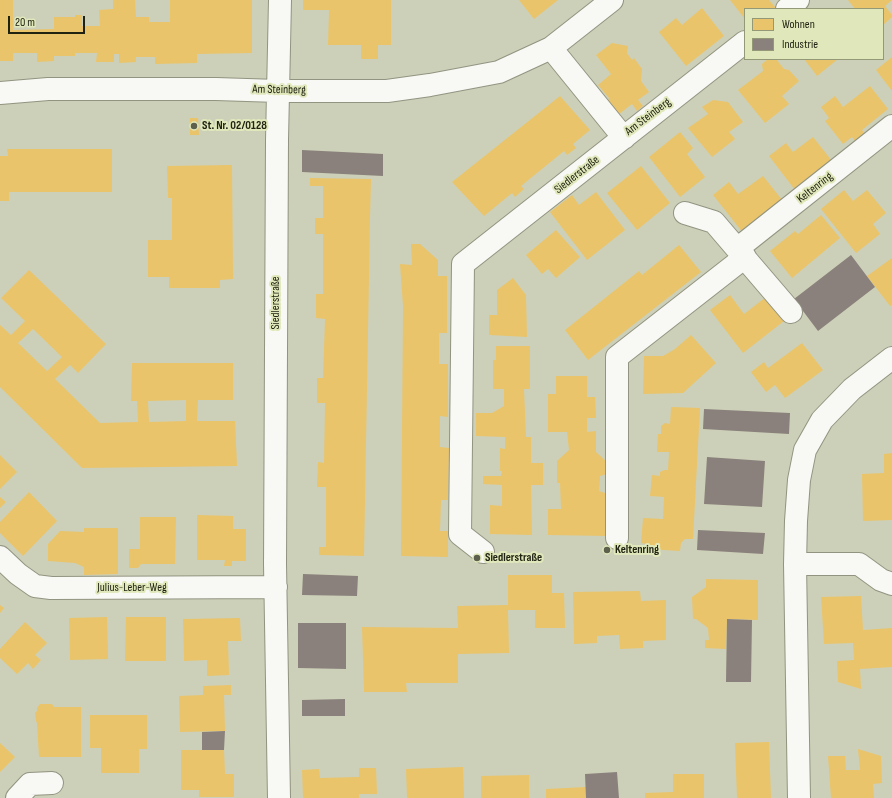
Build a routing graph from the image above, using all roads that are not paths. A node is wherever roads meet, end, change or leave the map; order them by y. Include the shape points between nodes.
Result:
1 (280, 0) edge
2 (612, 0) edge
3 (798, 0) edge
4 (788, 8) edge
5 (744, 43) edge
6 (550, 48) junction
7 (278, 91) junction
8 (0, 93) edge
9 (892, 126) edge
10 (624, 138) junction
11 (685, 213) dead end
12 (741, 253) junction
13 (791, 312) dead end
14 (892, 358) edge
15 (617, 538) dead end
16 (483, 552) dead end
17 (0, 557) edge
18 (795, 564) junction
19 (892, 584) edge
20 (276, 587) junction
21 (52, 783) dead end
22 (17, 798) edge
23 (279, 798) edge
24 (799, 798) edge

1 - 7 street, Siedlerstraße
2 - 6 street, Am Steinberg
3 - 4 street
5 - 10 street, Am Steinberg
6 - 7 street, Am Steinberg via 499,72 430,85 387,91
6 - 10 street, Am Steinberg
7 - 8 street, Am Steinberg via 48,89
7 - 20 street, Siedlerstraße
9 - 12 street, Keltenring
10 - 16 street, Siedlerstraße via 463,264 460,534
11 - 12 street via 714,222
12 - 13 street
12 - 15 street, Keltenring via 617,357
14 - 18 street via 852,389 822,420 805,450 799,480
17 - 20 street, Julius-Leber-Weg via 35,586 52,588
18 - 19 street via 859,564 881,580
18 - 24 street
20 - 23 street, Siedlerstraße
21 - 22 street via 30,784

